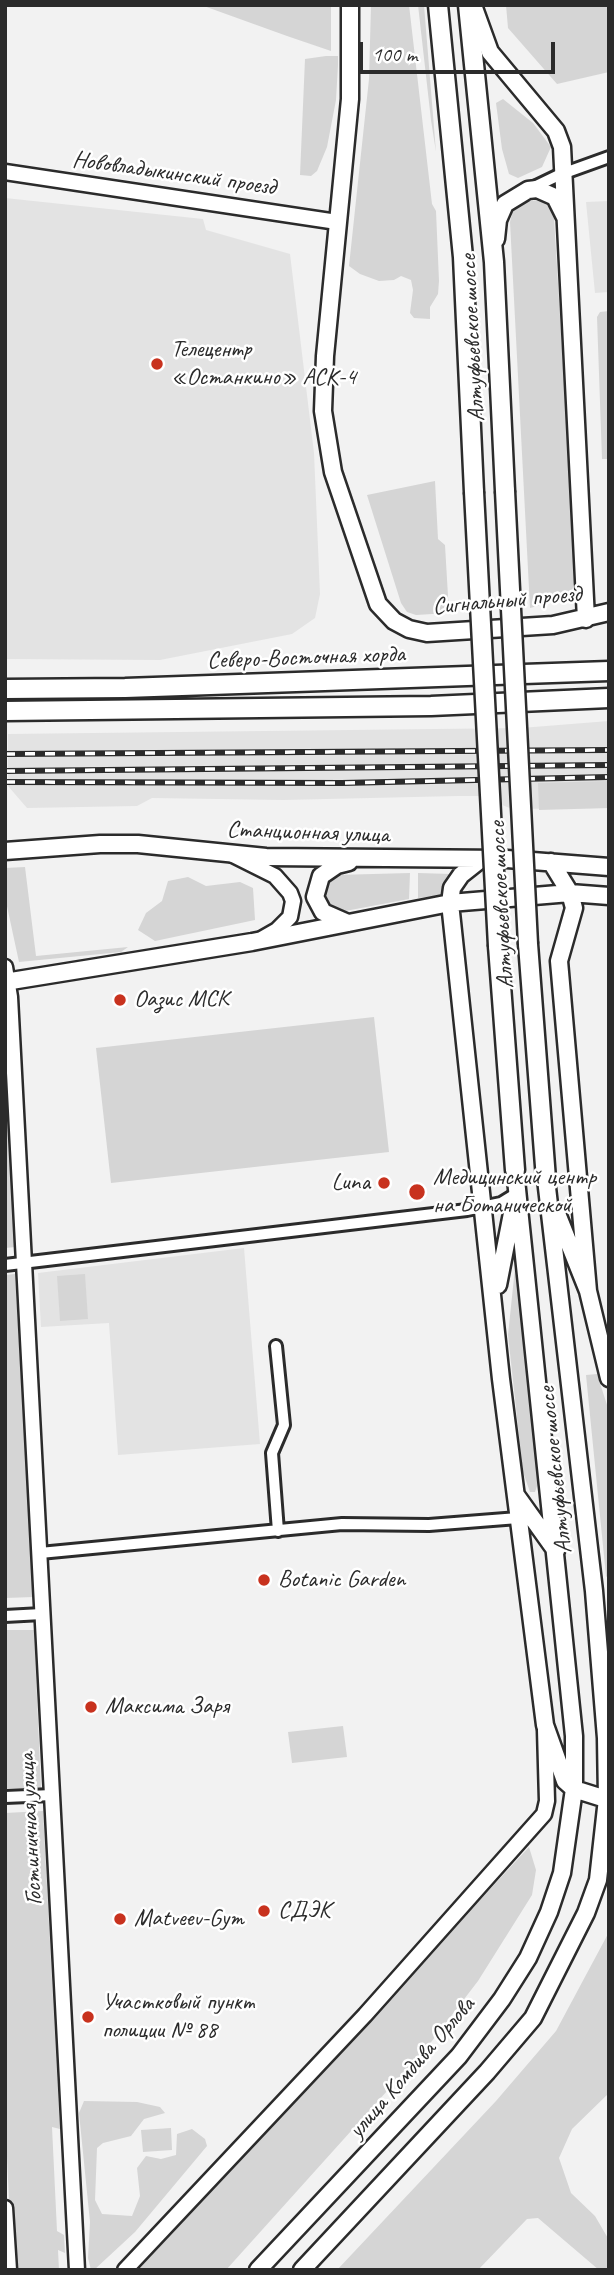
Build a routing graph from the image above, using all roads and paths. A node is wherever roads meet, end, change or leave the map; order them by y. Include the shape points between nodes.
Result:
1 (350, 5) edge
2 (438, 5) edge
3 (471, 5) edge
4 (609, 158) edge
5 (5, 172) edge
6 (566, 172) junction
7 (528, 190) junction
8 (337, 222) junction
9 (567, 223) junction
10 (494, 262) junction
11 (609, 612) edge
12 (586, 619) junction
13 (609, 671) edge
14 (5, 689) edge
15 (609, 698) edge
16 (5, 711) edge
17 (5, 851) edge
18 (233, 855) junction
19 (362, 859) junction
20 (480, 860) junction
21 (551, 862) junction
22 (609, 867) edge
23 (570, 893) junction
24 (609, 895) edge
25 (450, 903) junction
26 (348, 923) junction
27 (252, 942) junction
28 (6, 977) edge
29 (515, 1170) junction
30 (546, 1179) junction
31 (514, 1195) junction
32 (580, 1199) junction
33 (485, 1206) junction
34 (570, 1245) junction
35 (24, 1263) junction
36 (5, 1265) edge
37 (587, 1291) junction
38 (563, 1311) junction
39 (495, 1320) junction
40 (276, 1346) dead end
41 (609, 1378) edge
42 (515, 1493) junction
43 (518, 1518) junction
44 (278, 1531) junction
45 (40, 1553) junction
46 (557, 1553) junction
47 (42, 1614) junction
48 (5, 1616) edge
49 (545, 1725) junction
50 (574, 1788) junction
51 (52, 1795) junction
52 (5, 1797) edge
53 (608, 1799) edge
54 (5, 2208) edge
55 (9, 2270) edge
56 (77, 2270) edge
57 (125, 2270) edge
58 (258, 2270) edge
59 (302, 2270) edge

1 - 8 main road via 350,99
2 - 29 main road, Алтуфьевское шоссе, bridge via 463,257 498,946
3 - 6 main road via 490,52 556,131
3 - 10 main road, Алтуфьевское шоссе
4 - 6 street
5 - 8 street, Нововладыкинский проезд
6 - 7 street
6 - 9 main road
7 - 9 main road via 555,197
7 - 10 main road via 505,204 498,220
8 - 12 main road, Сигнальный проезд via 325,356 326,437 333,472 378,604 409,629 440,632
9 - 12 main road
10 - 30 main road, Алтуфьевское шоссе, bridge via 528,944
11 - 12 main road, Сигнальный проезд
13 - 14 main road, Северо-Восточная хорда
15 - 16 main road, Северо-Восточная хорда via 431,706
17 - 18 main road, Станционная улица via 100,844
18 - 19 main road, Станционная улица
18 - 27 street via 275,876 293,901 285,924
19 - 20 main road, Станционная улица
19 - 26 main road via 328,870 315,888 323,912
20 - 21 main road, Станционная улица
20 - 25 main road via 461,875 452,888
21 - 22 main road, Станционная улица
21 - 23 main road
23 - 24 main road
23 - 25 main road
23 - 32 main road via 574,908 559,968
25 - 26 main road
25 - 33 main road
26 - 27 main road
27 - 28 main road via 117,966
28 - 35 street, Гостиничная улица
29 - 31 main road
29 - 46 main road, Алтуфьевское шоссе
30 - 34 main road
30 - 38 main road, Алтуфьевское шоссе
31 - 33 street
31 - 39 main road
32 - 34 main road
32 - 37 main road
33 - 35 street
33 - 39 main road
34 - 37 main road
34 - 38 main road
35 - 36 street
35 - 45 street, Гостиничная улица
37 - 41 main road
38 - 53 main road, Алтуфьевское шоссе via 594,1591
39 - 42 main road
40 - 44 street via 284,1425 272,1453
42 - 43 main road
42 - 46 main road
43 - 44 street via 429,1525 342,1524
43 - 49 main road
44 - 45 street
45 - 47 street, Гостиничная улица
46 - 50 main road, Алтуфьевское шоссе via 574,1736
47 - 48 street
47 - 51 street, Гостиничная улица
49 - 50 main road via 555,1761
49 - 57 street via 544,1814
50 - 53 main road
50 - 58 main road, улица Комдива Орлова via 562,1873 549,1912 502,1999 459,2056
51 - 52 street
51 - 56 street, Гостиничная улица
53 - 59 main road via 605,1838 590,1902 533,2018
54 - 55 street

